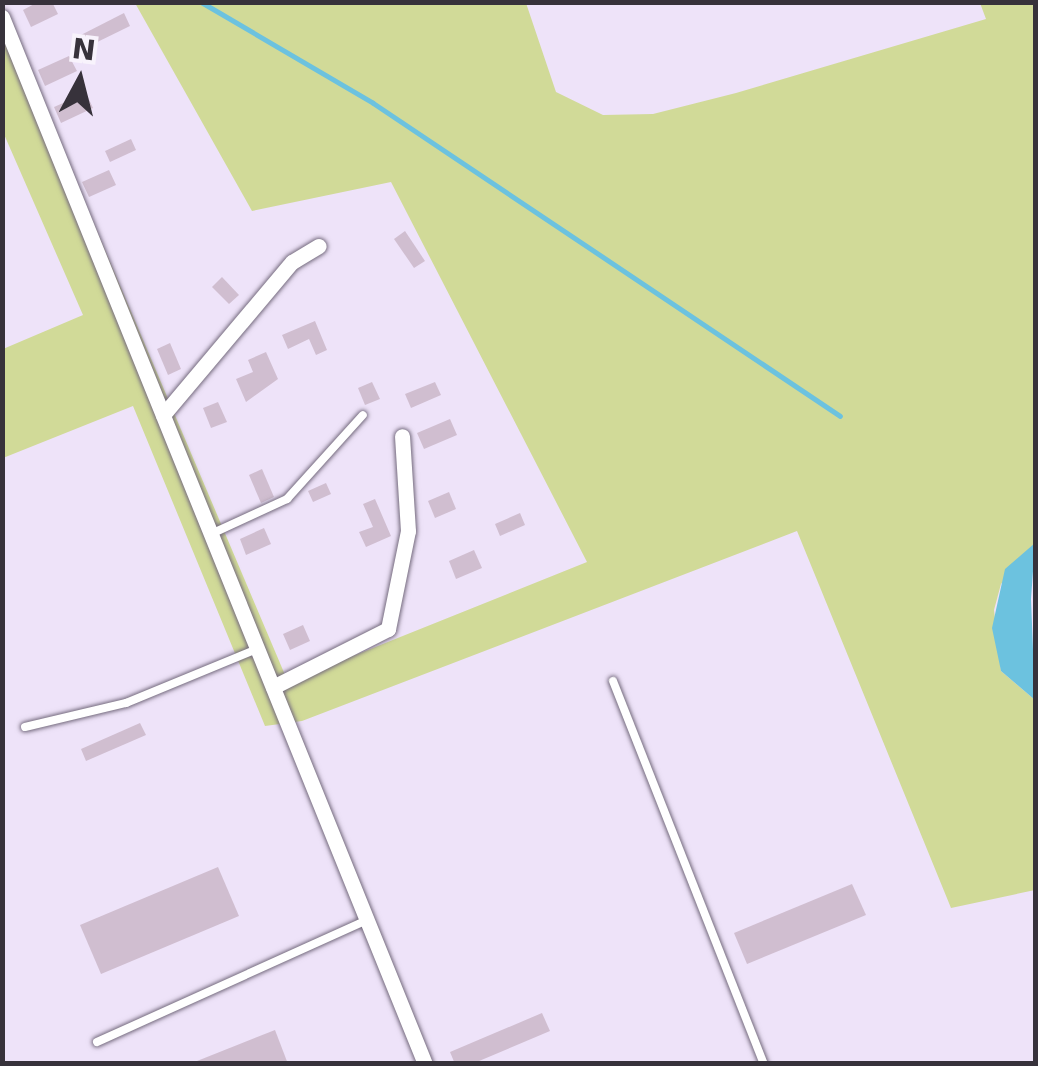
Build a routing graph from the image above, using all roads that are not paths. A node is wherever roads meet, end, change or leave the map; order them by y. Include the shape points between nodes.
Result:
1 (2, 17) edge
2 (318, 246) dead end
3 (164, 415) junction
4 (363, 415) dead end
5 (402, 436) dead end
6 (211, 534) junction
7 (258, 648) junction
8 (613, 680) dead end
9 (274, 688) junction
10 (25, 727) dead end
11 (367, 920) junction
12 (97, 1042) dead end
13 (425, 1064) edge
14 (764, 1064) edge

1 - 3 street
2 - 3 street via 292,262
3 - 6 street
4 - 6 lane via 286,499
5 - 9 street via 408,531 388,628
6 - 7 street
7 - 9 street
7 - 10 lane via 126,703
8 - 14 lane
9 - 11 street
11 - 12 lane
11 - 13 street

